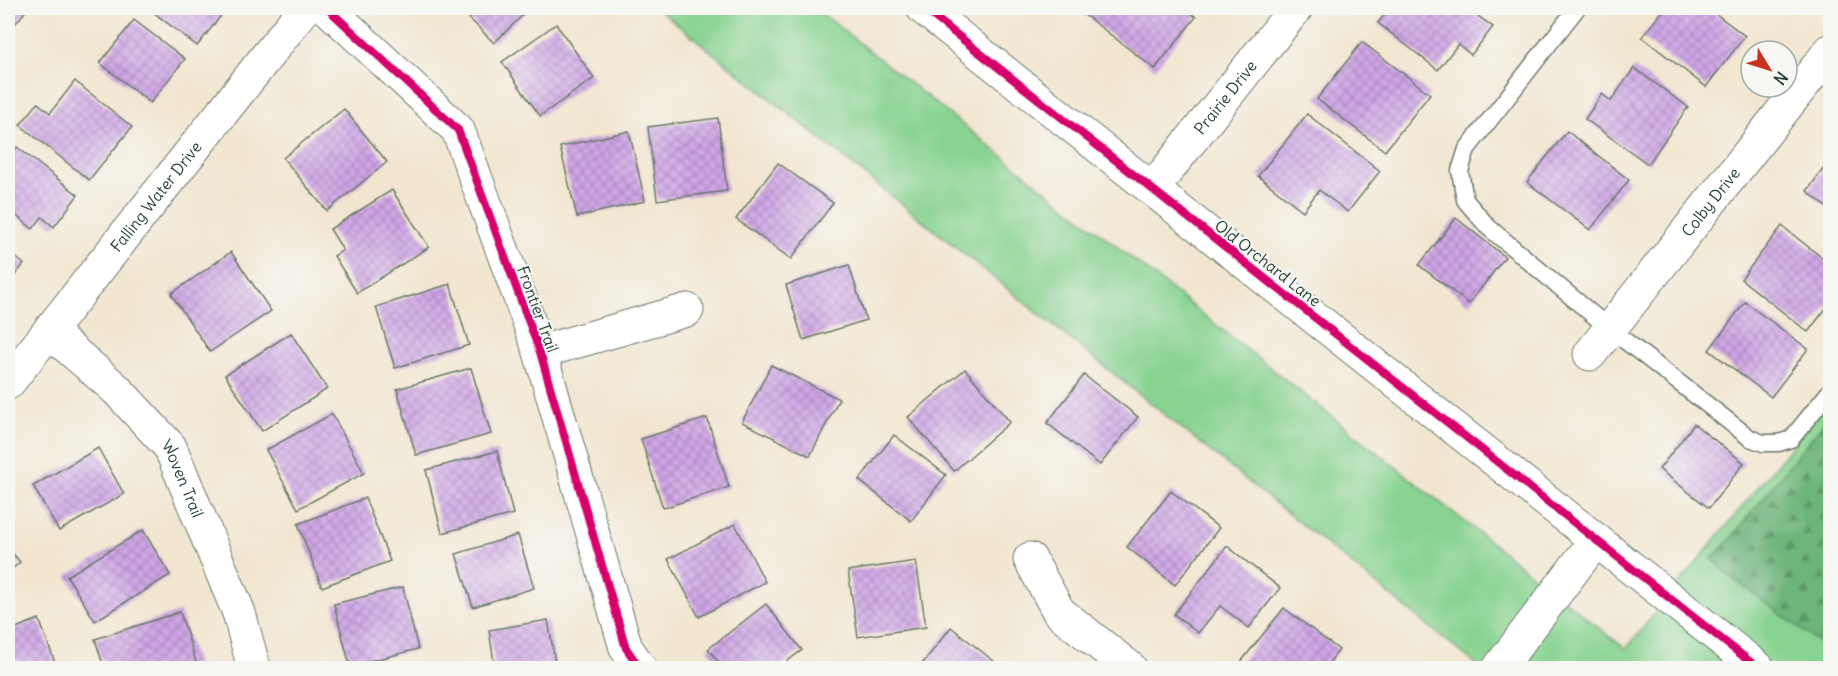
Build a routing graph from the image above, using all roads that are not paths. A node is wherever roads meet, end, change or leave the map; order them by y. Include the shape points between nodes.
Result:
1 (305, 8) edge
2 (327, 8) edge
3 (923, 8) edge
4 (1296, 8) edge
5 (1577, 8) edge
6 (1830, 51) edge
7 (1153, 188) junction
8 (687, 310) dead end
9 (49, 330) junction
10 (1600, 341) junction
11 (540, 352) junction
12 (8, 383) edge
13 (1830, 391) edge
14 (1596, 540) junction
15 (1030, 559) dead end
16 (254, 669) edge
17 (640, 669) edge
18 (1130, 669) edge
19 (1499, 669) edge
20 (1758, 669) edge

1 - 9 street, Falling Water Drive
2 - 11 street, Frontier Trail via 458,130
3 - 7 street, Old Orchard Lane
4 - 7 street, Prairie Drive
5 - 10 lane via 1467,149 1461,171 1465,200
6 - 10 street, Colby Drive
7 - 14 street, Old Orchard Lane
8 - 11 street
9 - 12 street, Falling Water Drive
9 - 16 street, Woven Trail via 116,389 170,447 239,613
10 - 13 lane via 1750,438 1763,442 1791,439
11 - 17 street, Frontier Trail via 626,648
14 - 19 street
14 - 20 street, Old Orchard Lane
15 - 18 street via 1059,612

